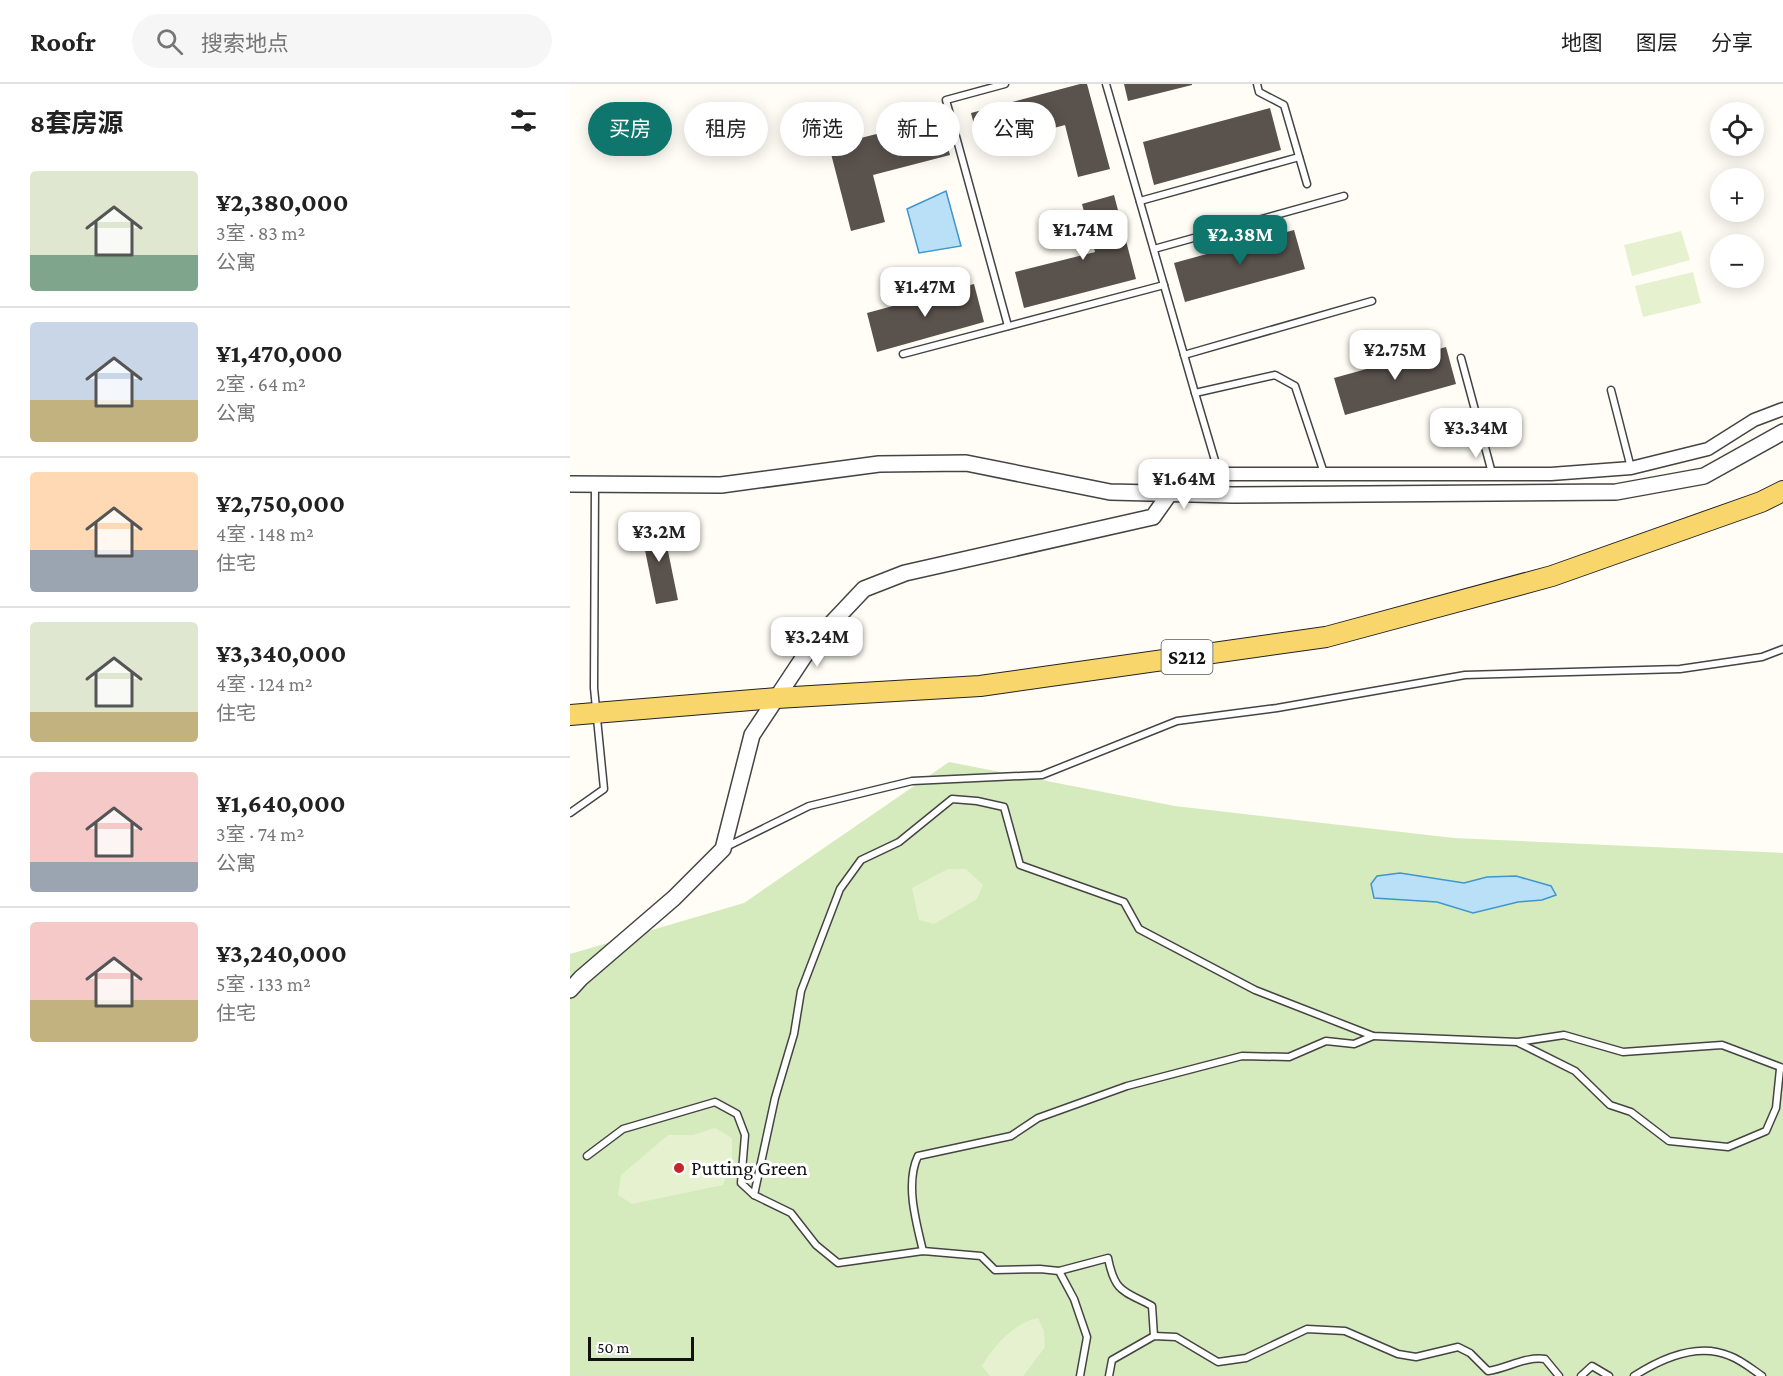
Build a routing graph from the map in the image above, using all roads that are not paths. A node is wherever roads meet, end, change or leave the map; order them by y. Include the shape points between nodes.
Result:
1 (1005, 84) edge
2 (1106, 84) edge
3 (1257, 84) edge
4 (1299, 157) junction
5 (1307, 184) dead end
6 (1344, 196) dead end
7 (1140, 201) junction
8 (1154, 249) junction
9 (1164, 285) junction
10 (1372, 301) dead end
11 (1008, 326) junction
12 (903, 354) dead end
13 (1184, 355) junction
14 (1461, 358) dead end
15 (1611, 390) dead end
16 (1195, 393) junction
17 (1783, 409) edge
18 (1783, 432) edge
19 (1631, 468) junction
20 (1219, 474) junction
21 (1324, 474) junction
22 (1493, 474) junction
23 (570, 484) edge
24 (595, 484) junction
25 (1783, 491) edge
26 (1170, 493) junction
27 (1783, 649) edge
28 (777, 698) junction
29 (570, 715) edge
30 (570, 813) edge
31 (723, 849) junction
32 (570, 990) edge
33 (1373, 1036) junction
34 (1518, 1042) junction
35 (1782, 1068) edge
36 (587, 1156) dead end
37 (754, 1195) junction
38 (923, 1251) junction
39 (1059, 1272) junction
40 (1154, 1336) junction
41 (1080, 1376) edge
42 (1109, 1376) edge
43 (1559, 1376) edge
44 (1581, 1376) edge
45 (1609, 1376) edge
46 (1634, 1376) edge
47 (1762, 1376) edge

1 - 11 lane via 946,100
2 - 7 lane
3 - 4 lane via 1259,92 1284,105
4 - 5 lane
4 - 7 lane
6 - 8 lane
7 - 8 lane
8 - 9 lane
9 - 11 lane
9 - 13 lane
10 - 13 lane
11 - 12 lane
13 - 16 lane
14 - 22 lane
15 - 19 lane
16 - 20 lane
16 - 21 lane via 1275,375 1294,386
17 - 19 street via 1754,420 1708,449
18 - 26 street via 1704,476 1616,492
19 - 22 street
20 - 21 street
20 - 26 street
21 - 22 street
23 - 24 street
24 - 26 street via 721,485 879,465 966,463 1110,492
24 - 30 lane via 594,688 604,789
25 - 28 main road, S212 via 1552,576 1326,637 980,686
26 - 28 street via 1153,517 905,573 864,589 813,644
27 - 31 lane via 1762,657 1680,669 1465,675 1177,721 1042,775 912,781 809,806
28 - 29 main road, S212
28 - 31 street via 752,735
31 - 32 street
33 - 34 lane
33 - 37 lane via 1255,990 1139,929 1124,902 1020,865 1004,807 952,799 899,842 861,860 840,890 801,991
33 - 38 lane via 1354,1044 1326,1041 1289,1057 1242,1056 1138,1083 1038,1118 1011,1136 918,1155 912,1206
34 - 35 lane via 1564,1035 1623,1052 1722,1045
34 - 35 lane via 1575,1071 1610,1105 1631,1112 1669,1141 1694,1145 1728,1147 1766,1131 1776,1108
36 - 37 lane via 623,1128 715,1102 737,1114 745,1135 741,1183
37 - 38 lane via 791,1213 816,1245 838,1263
38 - 39 lane via 981,1256 995,1270
39 - 40 lane via 1108,1258 1122,1292 1152,1306
39 - 41 lane via 1074,1299 1087,1337
40 - 42 lane via 1112,1360
40 - 43 lane via 1176,1337 1218,1362 1246,1358 1307,1329 1345,1331 1398,1354 1416,1357 1458,1347 1488,1371 1533,1357 1545,1359
44 - 45 lane via 1592,1366
46 - 47 lane via 1683,1352 1711,1350 1731,1356

